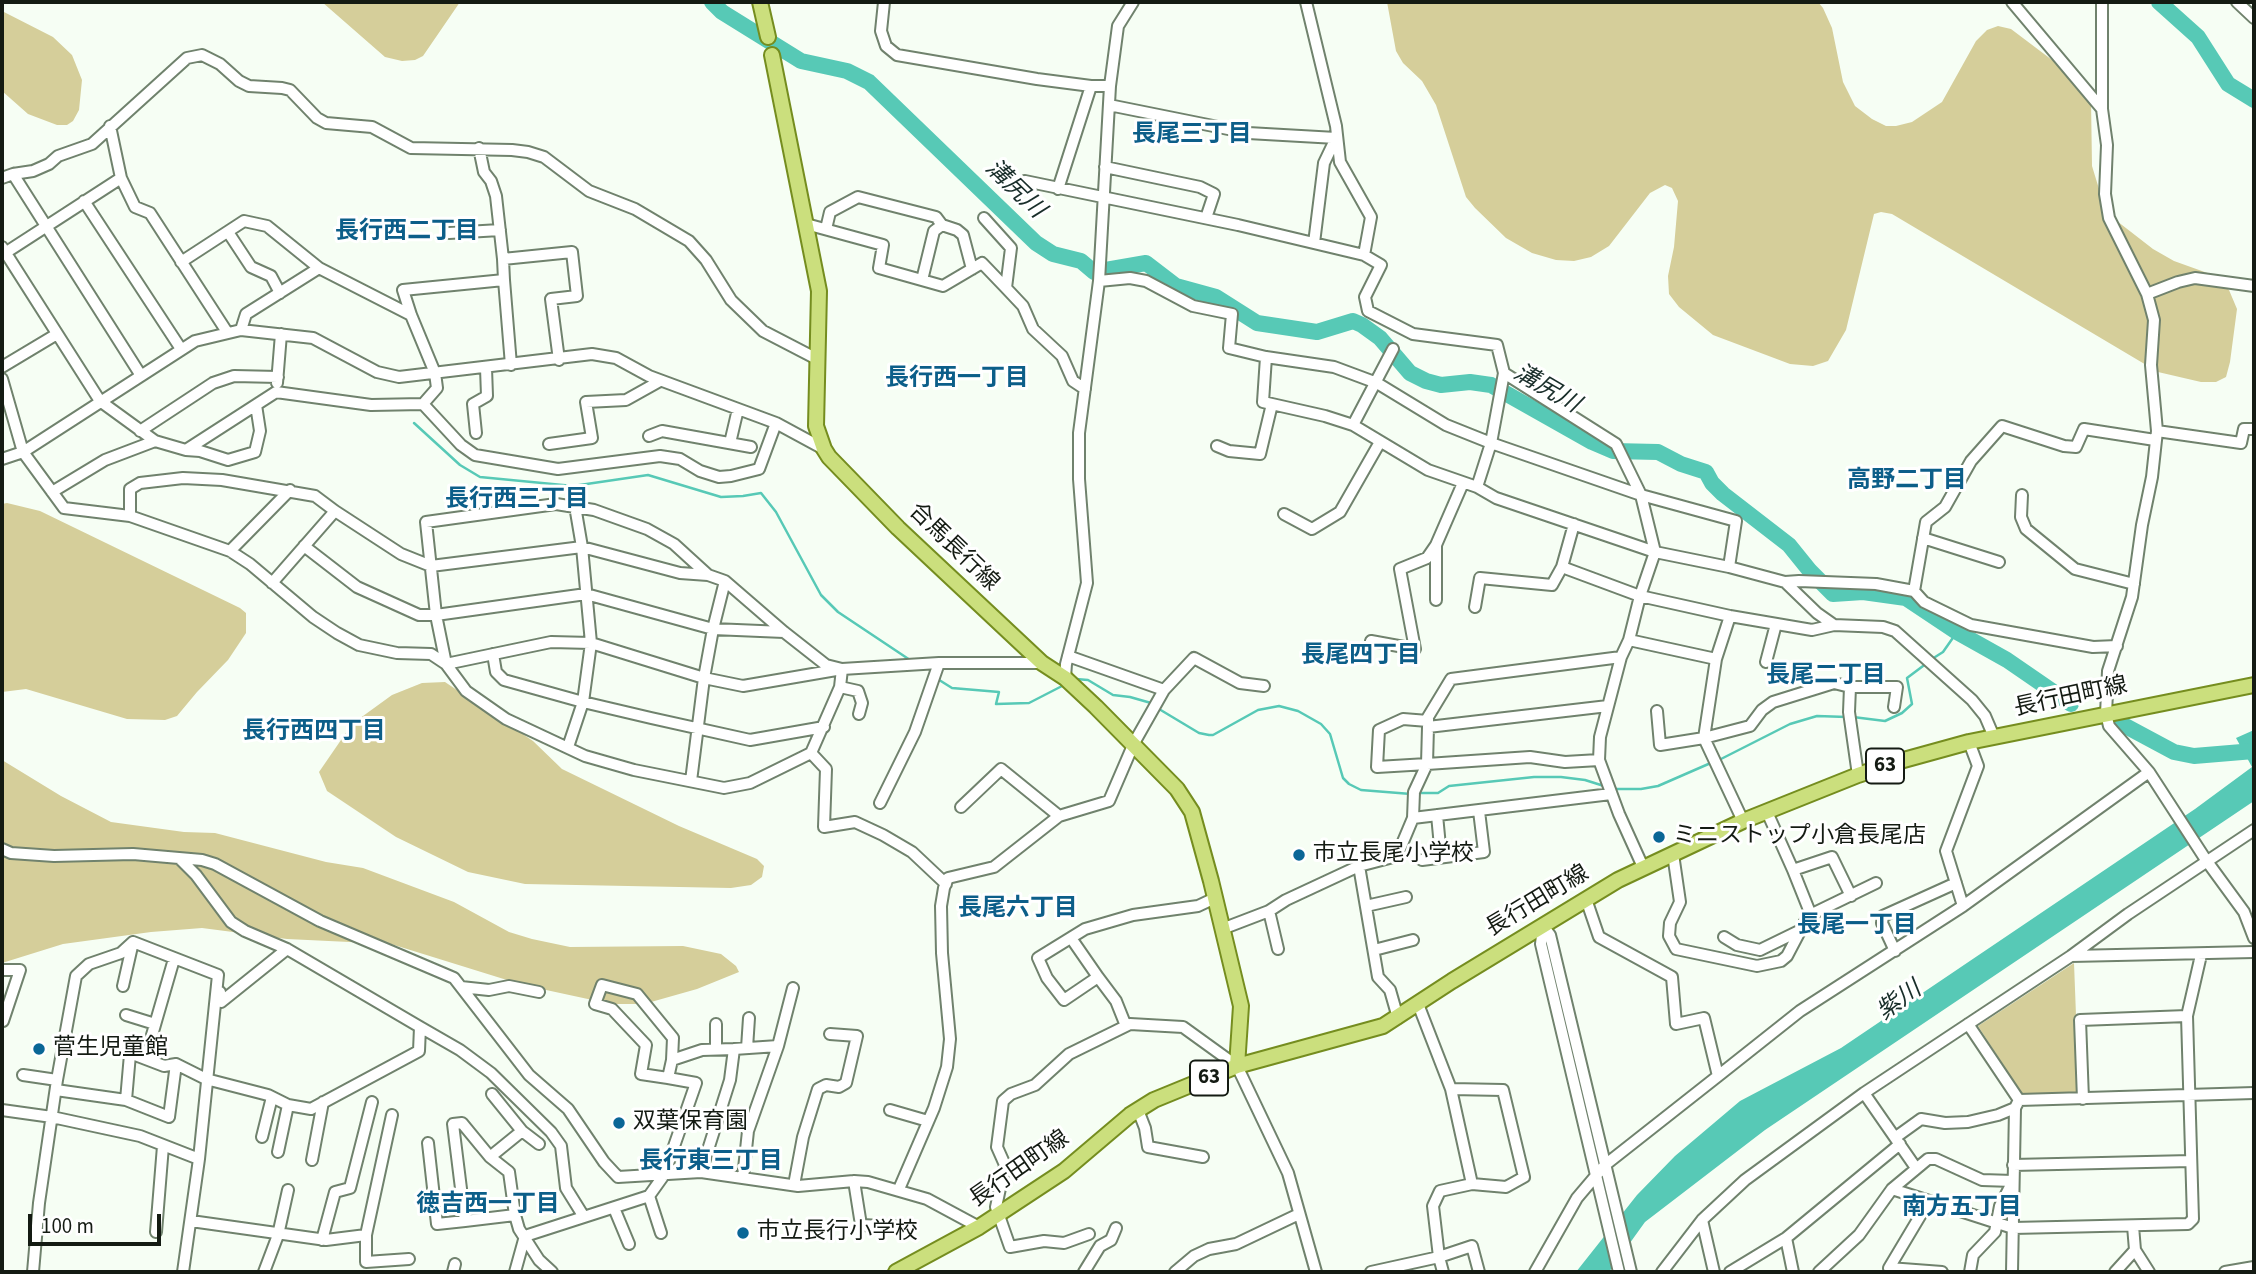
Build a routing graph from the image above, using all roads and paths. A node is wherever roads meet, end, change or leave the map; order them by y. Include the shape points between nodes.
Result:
1 (760, 2) edge
2 (884, 2) edge
3 (1133, 2) edge
4 (1306, 2) edge
5 (2012, 2) edge
6 (2102, 2) edge
7 (2237, 2) edge
8 (2254, 18) edge
9 (768, 37) joint
10 (772, 55) joint
11 (1091, 86) junction
12 (1110, 86) junction
13 (1109, 105) junction
14 (2102, 108) junction
15 (110, 126) junction
16 (1336, 138) junction
17 (479, 148) junction
18 (1105, 167) junction
19 (13, 174) junction
20 (2, 178) edge
21 (121, 178) junction
22 (1025, 181) dead end
23 (1058, 189) junction
24 (1103, 197) junction
25 (84, 201) junction
26 (984, 218) dead end
27 (1206, 218) junction
28 (806, 223) junction
29 (942, 225) junction
30 (45, 226) junction
31 (826, 229) junction
32 (500, 230) junction
33 (228, 232) junction
34 (449, 233) dead end
35 (1314, 243) junction
36 (3, 251) edge
37 (1364, 255) junction
38 (503, 259) junction
39 (181, 262) junction
40 (319, 268) junction
41 (972, 269) junction
42 (504, 279) junction
43 (922, 280) junction
44 (1099, 281) junction
45 (2254, 286) edge
46 (1006, 288) junction
47 (280, 293) junction
48 (2147, 294) junction
49 (411, 315) junction
50 (241, 330) junction
51 (227, 332) junction
52 (57, 334) junction
53 (281, 334) junction
54 (181, 349) junction
55 (1393, 349) dead end
56 (1266, 357) junction
57 (817, 359) junction
58 (559, 360) junction
59 (511, 365) junction
60 (2, 367) edge
61 (486, 368) junction
62 (435, 373) junction
63 (1504, 373) junction
64 (140, 374) junction
65 (278, 377) junction
66 (2, 379) edge
67 (660, 381) junction
68 (1377, 383) junction
69 (1085, 389) junction
70 (276, 392) junction
71 (100, 401) junction
72 (423, 404) junction
73 (1272, 404) junction
74 (256, 405) junction
75 (738, 409) junction
76 (776, 423) junction
77 (1353, 425) junction
78 (2254, 429) edge
79 (140, 431) junction
80 (476, 433) dead end
81 (649, 436) dead end
82 (2156, 436) junction
83 (155, 441) junction
84 (1380, 442) junction
85 (730, 443) junction
86 (1491, 443) junction
87 (549, 444) dead end
88 (1217, 446) dead end
89 (751, 447) dead end
90 (824, 449) junction
91 (186, 450) junction
92 (23, 452) junction
93 (2, 459) edge
94 (1463, 483) junction
95 (1477, 487) junction
96 (290, 490) junction
97 (52, 492) junction
98 (1641, 495) junction
99 (2022, 495) dead end
100 (575, 506) junction
101 (335, 512) junction
102 (1284, 514) dead end
103 (130, 516) junction
104 (1574, 524) junction
105 (1923, 538) junction
106 (1436, 545) junction
107 (304, 546) junction
108 (582, 547) junction
109 (230, 551) junction
110 (1655, 552) junction
111 (1999, 562) dead end
112 (431, 566) junction
113 (1562, 567) junction
114 (1729, 567) junction
115 (708, 575) junction
116 (725, 581) junction
117 (1785, 582) junction
118 (272, 583) junction
119 (2134, 584) junction
120 (1914, 591) junction
121 (586, 594) junction
122 (1640, 596) junction
123 (1436, 600) dead end
124 (1475, 607) dead end
125 (436, 615) junction
126 (1730, 616) junction
127 (1776, 624) junction
128 (1834, 625) junction
129 (713, 629) junction
130 (784, 632) junction
131 (1629, 640) junction
132 (1371, 641) dead end
133 (591, 643) junction
134 (2117, 646) junction
135 (493, 654) junction
136 (1068, 656) junction
137 (1621, 657) junction
138 (1716, 659) junction
139 (1766, 662) dead end
140 (939, 663) junction
141 (1042, 663) junction
142 (446, 664) junction
143 (842, 669) junction
144 (704, 678) junction
145 (1065, 678) junction
146 (2254, 685) edge
147 (1264, 686) dead end
148 (840, 687) junction
149 (1850, 687) junction
150 (1164, 690) junction
151 (583, 702) junction
152 (1608, 706) junction
153 (1894, 707) dead end
154 (1657, 711) dead end
155 (859, 714) dead end
156 (2106, 714) junction
157 (1428, 724) junction
158 (824, 727) junction
159 (698, 729) junction
160 (1994, 737) junction
161 (1704, 738) junction
162 (1969, 742) junction
163 (1134, 743) junction
164 (568, 747) junction
165 (811, 753) junction
166 (1599, 760) junction
167 (1427, 764) junction
168 (1858, 775) junction
169 (2152, 775) junction
170 (691, 781) junction
171 (1611, 794) junction
172 (880, 803) dead end
173 (961, 807) dead end
174 (1479, 811) junction
175 (1767, 812) junction
176 (1437, 815) junction
177 (1059, 816) junction
178 (1413, 818) junction
179 (1744, 821) junction
180 (2254, 830) edge
181 (2, 849) edge
182 (1673, 853) junction
183 (1441, 857) junction
184 (180, 859) junction
185 (1422, 859) dead end
186 (2206, 860) junction
187 (1359, 866) junction
188 (1643, 867) junction
189 (1793, 870) junction
190 (1876, 883) dead end
191 (1956, 883) junction
192 (946, 884) junction
193 (1851, 895) junction
194 (1406, 897) dead end
195 (1215, 898) junction
196 (1586, 899) junction
197 (1366, 906) junction
198 (1963, 906) junction
199 (1269, 911) junction
200 (1811, 915) junction
201 (1543, 926) junction
202 (1222, 929) junction
203 (1801, 930) junction
204 (1071, 937) junction
205 (1724, 937) dead end
206 (2254, 938) edge
207 (1413, 940) dead end
208 (133, 942) junction
209 (1278, 949) dead end
210 (287, 950) junction
211 (1374, 950) junction
212 (1895, 951) junction
213 (2254, 952) edge
214 (2201, 955) junction
215 (2071, 956) junction
216 (173, 960) junction
217 (2, 970) edge
218 (218, 975) junction
219 (1098, 977) junction
220 (123, 986) dead end
221 (461, 987) junction
222 (793, 988) dead end
223 (539, 992) dead end
224 (1418, 1004) junction
225 (126, 1015) dead end
226 (2187, 1016) junction
227 (748, 1018) dead end
228 (1398, 1018) junction
229 (2, 1021) edge
230 (155, 1024) junction
231 (716, 1024) dead end
232 (1968, 1024) junction
233 (1126, 1026) junction
234 (420, 1027) junction
235 (830, 1034) dead end
236 (150, 1042) dead end
237 (778, 1046) junction
238 (747, 1048) junction
239 (716, 1049) junction
240 (734, 1049) junction
241 (672, 1060) junction
242 (176, 1064) junction
243 (1237, 1066) junction
244 (23, 1075) dead end
245 (1717, 1076) junction
246 (668, 1078) junction
247 (206, 1079) junction
248 (56, 1085) junction
249 (1451, 1089) junction
250 (1864, 1093) junction
251 (2254, 1093) edge
252 (492, 1094) dead end
253 (2190, 1096) junction
254 (272, 1097) junction
255 (126, 1100) junction
256 (2082, 1100) junction
257 (323, 1102) junction
258 (372, 1102) dead end
259 (2017, 1104) junction
260 (288, 1105) junction
261 (2, 1110) edge
262 (890, 1110) dead end
263 (1138, 1110) junction
264 (392, 1115) dead end
265 (52, 1117) junction
266 (928, 1121) junction
267 (522, 1131) junction
268 (262, 1137) dead end
269 (1898, 1141) junction
270 (428, 1143) dead end
271 (539, 1144) dead end
272 (163, 1146) junction
273 (278, 1152) dead end
274 (489, 1157) junction
275 (1203, 1157) dead end
276 (199, 1159) junction
277 (312, 1160) dead end
278 (2191, 1161) junction
279 (2013, 1165) junction
280 (1916, 1167) junction
281 (1606, 1170) junction
282 (701, 1172) junction
283 (664, 1175) junction
284 (743, 1178) junction
285 (1596, 1180) junction
286 (854, 1181) junction
287 (2013, 1181) junction
288 (1472, 1184) junction
289 (794, 1185) junction
290 (899, 1189) junction
291 (1892, 1189) junction
292 (288, 1190) dead end
293 (649, 1196) junction
294 (1929, 1201) junction
295 (614, 1208) junction
296 (999, 1214) junction
297 (1299, 1214) junction
298 (515, 1215) junction
299 (584, 1217) junction
300 (1702, 1220) junction
301 (191, 1221) junction
302 (465, 1221) junction
303 (1997, 1224) junction
304 (2133, 1226) junction
305 (907, 1227) dead end
306 (979, 1227) junction
307 (1116, 1228) dead end
308 (2013, 1228) junction
309 (156, 1232) dead end
310 (661, 1233) dead end
311 (1089, 1234) dead end
312 (278, 1235) junction
313 (366, 1235) junction
314 (524, 1236) junction
315 (1786, 1238) junction
316 (322, 1240) junction
317 (629, 1244) dead end
318 (2134, 1250) junction
319 (1439, 1257) junction
320 (409, 1258) dead end
321 (2254, 1267) edge
322 (2147, 1271) edge
323 (33, 1272) edge
324 (184, 1272) edge
325 (264, 1272) edge
326 (515, 1272) edge
327 (552, 1272) edge
328 (896, 1272) edge
329 (1084, 1272) edge
330 (1175, 1272) edge
331 (1316, 1272) edge
332 (1371, 1272) edge
333 (1443, 1272) edge
334 (1479, 1272) edge
335 (1535, 1272) edge
336 (1619, 1272) edge
337 (1630, 1272) edge
338 (1662, 1272) edge
339 (1714, 1272) edge
340 (1730, 1272) edge
341 (1793, 1272) edge
342 (1819, 1272) edge
343 (1942, 1272) edge
344 (1970, 1272) edge
345 (2012, 1272) edge
346 (2115, 1272) edge
347 (2225, 1272) edge

1 - 9 main road, 合馬長行線
2 - 11 street via 881,31 886,46 897,55
3 - 12 street via 1118,26
4 - 16 street
5 - 14 street
6 - 14 street
7 - 8 street
9 - 10 street, 合馬長行線
10 - 28 main road, 合馬長行線
11 - 12 street
11 - 23 street
12 - 13 street
13 - 16 street via 1248,133
13 - 18 street
14 - 48 street via 2109,218
15 - 17 street via 187,58 202,55 249,86 290,90 326,123 372,127 411,148
15 - 19 street via 92,144 33,171
15 - 21 street
16 - 35 street via 1324,163
16 - 37 street via 1340,162 1371,217
17 - 32 street via 496,196
17 - 57 street via 544,158 589,191 635,209 689,242 732,300 763,331
18 - 24 street
18 - 27 street via 1214,194
19 - 20 street
19 - 30 street
21 - 25 street
21 - 39 street via 135,206 150,213
22 - 23 street
23 - 24 street
24 - 27 street
24 - 44 street
25 - 30 street
25 - 54 street
26 - 46 street via 1011,248
27 - 35 street
28 - 31 street
28 - 57 main road, 合馬長行線 via 820,290
29 - 31 street via 936,218 858,197 830,212
29 - 41 street via 963,235
29 - 43 street via 934,231
30 - 36 street
30 - 64 street
31 - 43 street via 883,245 879,268
32 - 34 street
32 - 38 street
33 - 39 street
33 - 40 street via 244,221 267,226
33 - 47 street via 251,267 271,276
35 - 37 street
36 - 52 street
37 - 63 street via 1381,265 1365,297 1368,311 1413,334 1497,345
38 - 42 street
38 - 58 street via 572,252 577,296 551,299
39 - 51 street
40 - 47 street
40 - 49 street
41 - 43 street via 943,286
41 - 46 street via 982,262
42 - 49 street via 403,290
42 - 59 street
44 - 56 street via 1146,281 1193,306 1232,314 1229,348
44 - 69 street
45 - 48 street via 2195,278
46 - 69 street via 1023,306 1033,329 1062,356 1073,381
47 - 50 street via 246,314
48 - 82 street via 2154,320 2151,365
49 - 62 street
50 - 51 street
50 - 53 street
51 - 54 street
52 - 60 street
52 - 71 street
53 - 62 street via 313,338 377,372 399,377
53 - 65 street
54 - 64 street
55 - 68 street
56 - 68 street via 1334,367
56 - 73 street via 1263,402
57 - 90 main road, 合馬長行線 via 816,426
58 - 59 street
58 - 67 street via 592,354 616,358
59 - 61 street
61 - 62 street
61 - 80 street via 487,396 473,404
62 - 72 street via 437,388
63 - 86 street
63 - 98 street via 1616,444
64 - 71 street
65 - 70 street
65 - 79 street via 234,376 213,383
66 - 92 street
67 - 75 street
67 - 87 street via 626,400 586,402 593,438
68 - 77 street
68 - 86 street via 1446,425
69 - 136 street via 1079,479 1087,583
70 - 72 street via 371,405
70 - 74 street
71 - 79 street
71 - 92 street
72 - 76 street via 475,455 558,470 660,456 680,459 719,477 731,476 759,469
73 - 77 street
73 - 88 street via 1260,454
74 - 91 street
74 - 91 street via 260,431 255,452 229,460
75 - 76 street
75 - 85 street
76 - 90 street
77 - 84 street
78 - 82 street via 2244,429 2241,443
79 - 83 street
81 - 85 street via 662,431
82 - 105 street via 2084,429 2076,447 2002,426 1971,461 1945,507 1926,522
82 - 119 street
83 - 91 street
83 - 97 street via 105,460
84 - 94 street via 1428,470
84 - 102 street via 1340,512 1312,529
85 - 89 street
86 - 95 street
86 - 98 street
90 - 141 main road, 合馬長行線 via 898,528
92 - 93 street
92 - 97 street
94 - 95 street
94 - 106 street
95 - 104 street via 1496,498
96 - 101 street via 315,496
96 - 103 street via 183,478 140,483 130,489
96 - 109 street
97 - 103 street via 64,508
98 - 110 street
98 - 114 street via 1736,521
99 - 119 street via 2026,530 2075,569
100 - 108 street
100 - 112 street via 556,504 426,522
100 - 115 street via 647,529 674,544
101 - 107 street
101 - 112 street via 401,554
103 - 109 street
104 - 110 street
104 - 113 street
105 - 111 street
105 - 120 street
106 - 123 street
106 - 132 street via 1427,558 1400,569 1415,649
107 - 118 street
107 - 125 street via 356,587 419,615
108 - 112 street
108 - 115 street via 680,573
108 - 121 street
109 - 118 street
110 - 114 street
110 - 122 street
112 - 125 street
113 - 122 street
113 - 124 street via 1552,585 1480,578
114 - 117 street
115 - 116 street
116 - 129 street
116 - 130 street
117 - 120 street via 1876,584
117 - 128 street
118 - 142 street via 313,617 359,645 431,654
119 - 134 street
120 - 134 street via 1924,602 1971,625 2093,647
121 - 125 street
121 - 129 street
121 - 133 street
122 - 126 street
122 - 131 street
125 - 142 street
126 - 127 street
126 - 138 street
127 - 128 street via 1812,630
127 - 139 street
128 - 160 street via 1883,627 1904,637 1972,700
129 - 130 street
129 - 144 street
130 - 143 street via 826,665
131 - 137 street
131 - 138 street
133 - 135 street via 551,642
133 - 144 street
133 - 151 street
134 - 156 street via 2108,671
135 - 142 street
135 - 151 street via 496,672 504,680
136 - 145 street
136 - 150 street
137 - 152 street
137 - 157 street via 1451,679
138 - 161 street
140 - 141 street
140 - 143 street
140 - 172 street via 915,732
141 - 145 main road, 合馬長行線
142 - 164 street via 466,691 496,712
143 - 144 street via 743,686
143 - 148 street
144 - 159 street
145 - 163 main road, 合馬長行線
146 - 156 main road, 長行田町線 / 63
147 - 150 street via 1240,683 1194,658
148 - 155 street via 858,691
148 - 158 street
149 - 153 street via 1897,687
149 - 161 street via 1834,683 1773,702 1750,726
149 - 168 street
150 - 163 street
151 - 159 street
151 - 164 street
152 - 157 street
152 - 166 street
154 - 161 street via 1660,745
156 - 160 main road, 長行田町線 / 63
156 - 169 street via 2109,726
157 - 167 street
157 - 167 street via 1403,719 1379,730 1377,767
158 - 159 street via 750,740
158 - 165 street
159 - 170 street
160 - 162 main road, 長行田町線 / 63
161 - 179 street
162 - 168 main road, 長行田町線 / 63
162 - 191 street via 1978,766 1946,851
163 - 177 street via 1109,801
163 - 195 main road, 合馬長行線 via 1192,812
164 - 170 street via 585,756
165 - 170 street via 750,783 724,788
165 - 192 street via 826,769 824,827 855,822 912,852
166 - 167 street via 1530,757
166 - 171 street
167 - 178 street via 1415,792
168 - 175 main road, 長行田町線 / 63
169 - 186 street
169 - 198 street
171 - 174 street
171 - 188 street
173 - 177 street via 1001,769
174 - 176 street
174 - 183 street via 1484,852
175 - 179 main road, 長行田町線 / 63
175 - 189 street
176 - 178 street
176 - 183 street
177 - 192 street via 995,867 948,878
178 - 187 street via 1397,856
179 - 182 main road, 長行田町線 / 63
180 - 186 street
181 - 184 street via 54,856 134,854
182 - 188 main road, 長行田町線 / 63
182 - 203 street via 1680,902 1669,936 1676,949 1757,966 1781,961
183 - 185 street
184 - 210 street via 231,922
184 - 221 street via 215,864 320,921 454,978
186 - 206 street via 2244,912
186 - 215 street
187 - 197 street
187 - 199 street
188 - 196 main road, 長行田町線 / 63
189 - 193 street via 1832,857
189 - 200 street
190 - 193 street
191 - 198 street
191 - 212 street via 1883,916
192 - 266 street via 941,906 942,953 950,1039 942,1087
193 - 200 street
194 - 197 street
195 - 202 main road, 合馬長行線
195 - 204 street via 1198,906 1133,915
196 - 201 main road, 長行田町線 / 63
196 - 245 street via 1599,937 1672,977 1676,1024 1704,1018
197 - 211 street
198 - 212 street
199 - 202 street
199 - 209 street
200 - 203 street
201 - 224 main road, 長行田町線 / 63
201 - 281 street via 1550,935
201 - 285 street via 1541,944
202 - 243 main road, 合馬長行線 via 1241,1006
203 - 205 street via 1760,950
204 - 219 street
204 - 219 street via 1038,958 1048,978 1064,1000
207 - 211 street
208 - 216 street
208 - 220 street
208 - 248 street via 121,953 89,964 76,976
210 - 218 street via 221,1002
210 - 234 street
211 - 228 street via 1378,976 1390,990
212 - 245 street via 1800,1011
213 - 214 street
214 - 215 street
214 - 226 street
215 - 232 street
216 - 218 street
216 - 230 street
217 - 229 street via 20,970
218 - 247 street
219 - 233 street via 1116,1001
221 - 223 street via 489,990 509,986
221 - 283 street via 529,1075 568,1109 618,1177
222 - 237 street
224 - 228 main road, 長行田町線 / 63
224 - 249 street
225 - 230 street
226 - 253 street
226 - 256 street via 2080,1020
227 - 238 street
228 - 243 main road, 長行田町線 / 63 via 1366,1032
230 - 236 street
231 - 239 street
232 - 250 street
232 - 259 street
233 - 243 street via 1182,1027
233 - 296 street via 1069,1054 1035,1085 1003,1101 997,1147 1005,1165 996,1208
234 - 257 street via 419,1051
234 - 299 street via 491,1073 551,1132 561,1146 566,1188
235 - 289 street via 857,1036 846,1083 818,1089
237 - 238 street
237 - 284 street via 748,1131
238 - 240 street
239 - 240 street
239 - 241 street
240 - 282 street via 730,1080
241 - 246 street
241 - 246 street via 673,1038 637,994 602,985 595,1004 612,1009 646,1045 641,1074
242 - 247 street
242 - 255 street via 169,1117
242 - 255 street via 164,1066 131,1048
243 - 263 main road, 長行田町線 / 63
243 - 297 street via 1288,1172
244 - 248 street
245 - 281 street
246 - 283 street via 696,1083
247 - 254 street
247 - 276 street
248 - 255 street
248 - 265 street
249 - 288 street
249 - 288 street via 1503,1090 1524,1177 1506,1186
250 - 269 street
250 - 300 street via 1745,1180
251 - 253 street
252 - 267 street
253 - 256 street
253 - 278 street
254 - 260 street
254 - 268 street
256 - 259 street
257 - 260 street via 311,1109
257 - 277 street
258 - 316 street via 350,1188 335,1192
259 - 269 street via 1998,1115 1968,1122 1921,1119
259 - 279 street
260 - 273 street
261 - 265 street
262 - 266 street
263 - 275 street via 1148,1147
263 - 296 main road, 長行田町線 / 63 via 1064,1171
264 - 313 street
265 - 272 street via 140,1136
265 - 323 street
266 - 290 street
267 - 271 street
267 - 274 street
269 - 280 street
269 - 315 street
270 - 302 street via 437,1224
272 - 276 street
272 - 309 street
274 - 298 street via 509,1172
274 - 302 street via 462,1123 453,1124
276 - 301 street
278 - 279 street
278 - 304 street via 2193,1219 2188,1224
279 - 287 street
280 - 287 street via 1936,1159 1982,1180
280 - 291 street
281 - 285 street
281 - 337 street
282 - 283 street
282 - 284 street
283 - 293 street
284 - 289 street
285 - 335 street via 1577,1198
285 - 336 street
286 - 289 street
286 - 290 street
286 - 305 street via 861,1225
287 - 303 street
287 - 308 street
288 - 319 street via 1440,1191 1433,1206
290 - 306 street
291 - 294 street
291 - 342 street via 1859,1234
292 - 312 street
293 - 295 street
293 - 310 street
294 - 303 street
294 - 343 street via 1889,1268
295 - 299 street
295 - 317 street
296 - 306 main road, 長行田町線 / 63
296 - 311 street via 1010,1247 1064,1243
297 - 330 street via 1236,1244 1194,1256
297 - 331 street
298 - 302 street
298 - 314 street
299 - 314 street
300 - 338 street
300 - 339 street
301 - 312 street
301 - 324 street
303 - 308 street
303 - 344 street via 1973,1255
304 - 308 street
304 - 318 street
306 - 328 main road, 長行田町線 / 63
307 - 329 street
308 - 345 street
312 - 316 street
312 - 325 street
313 - 316 street
313 - 320 street via 366,1262
314 - 326 street
314 - 327 street
315 - 340 street
315 - 341 street
318 - 322 street
318 - 346 street
319 - 332 street
319 - 333 street
319 - 334 street via 1472,1247
321 - 347 street

